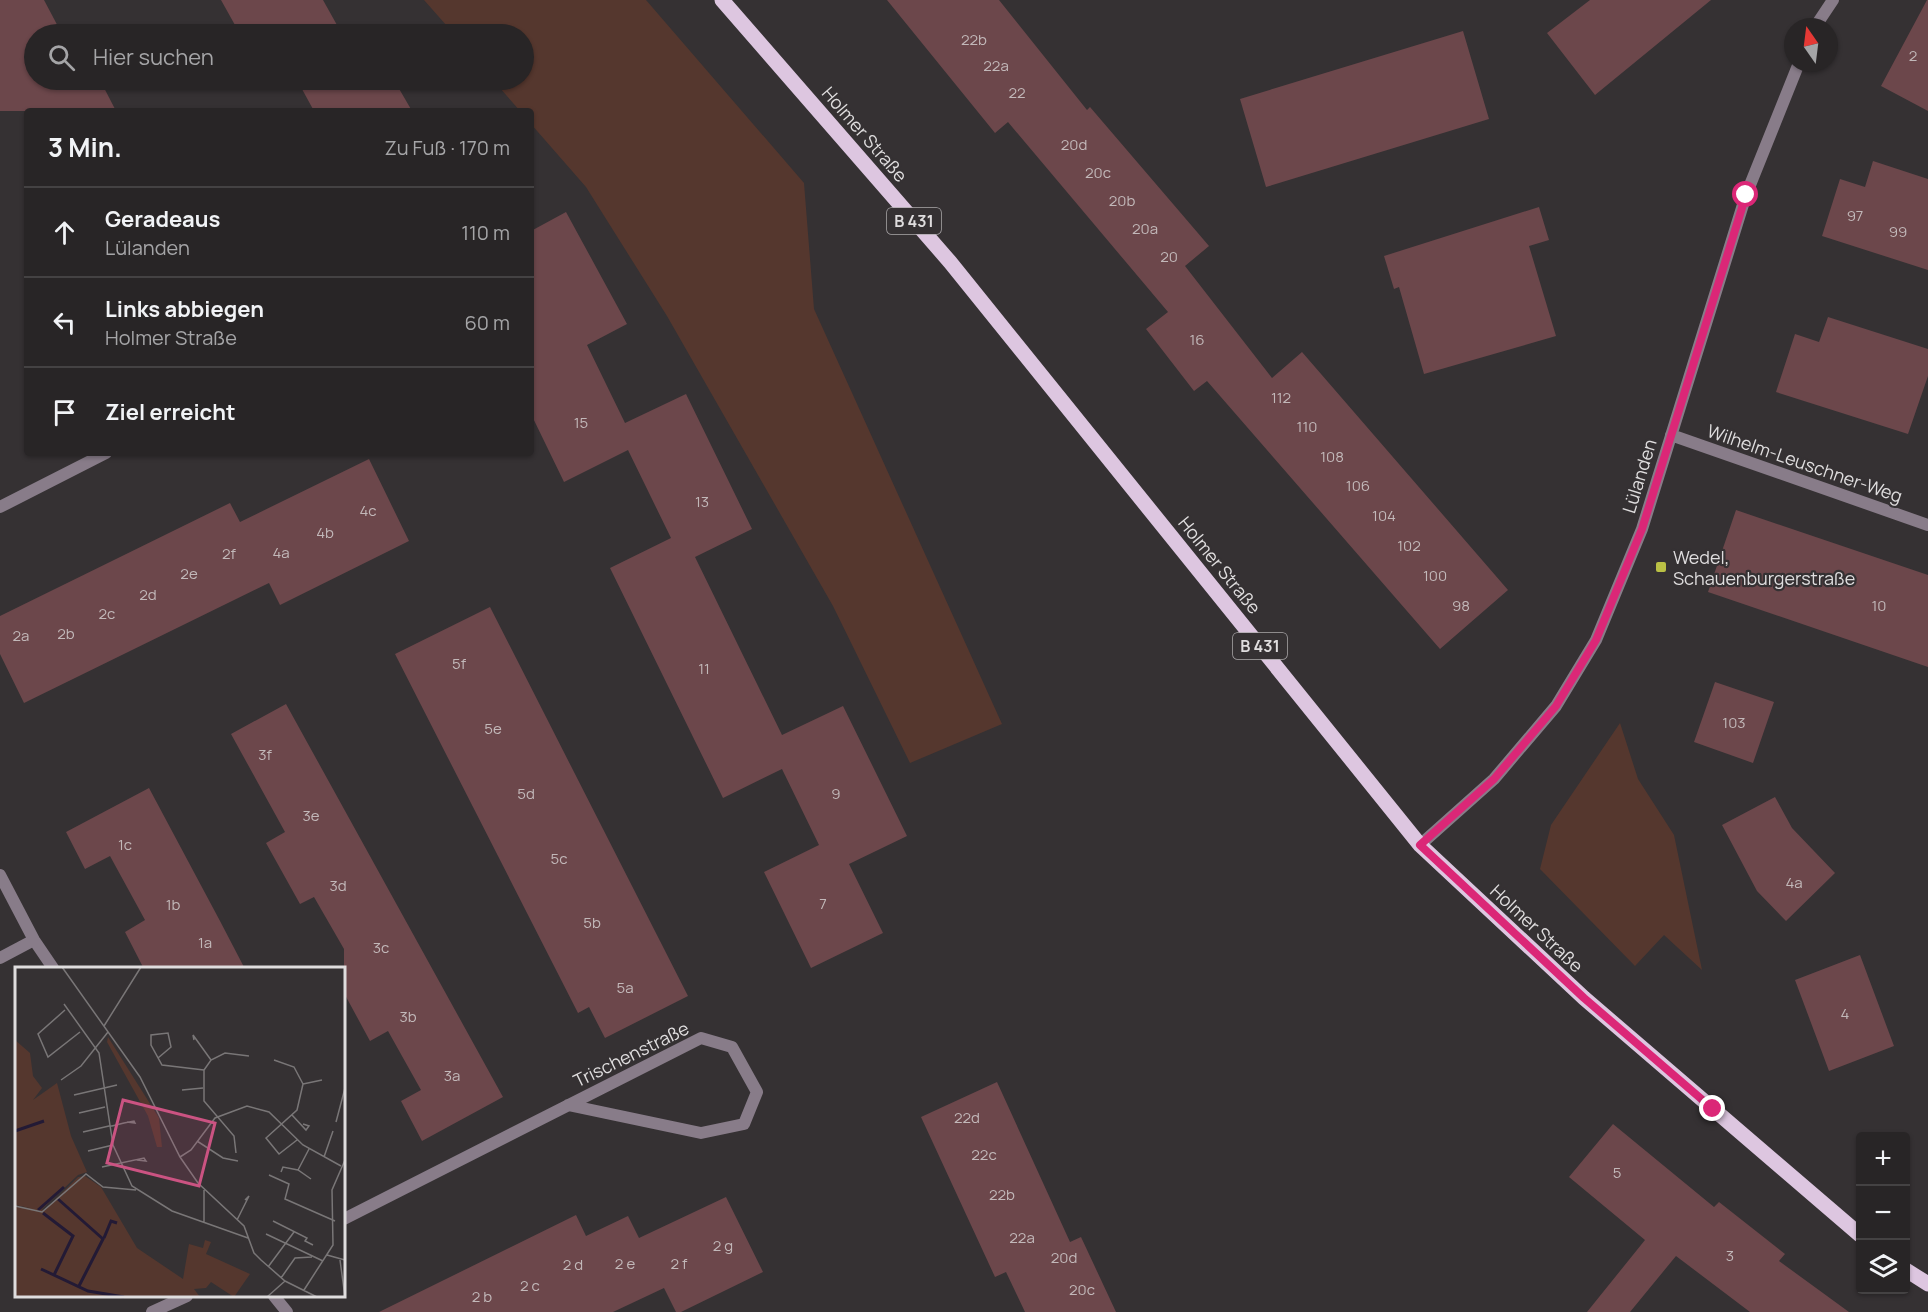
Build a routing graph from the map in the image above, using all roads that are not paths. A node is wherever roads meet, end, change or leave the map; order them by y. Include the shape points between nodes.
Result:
1 (722, 0) edge
2 (1833, 0) edge
3 (1821, 18) edge
4 (1795, 72) edge
5 (1671, 435) junction
6 (100, 456) edge
7 (0, 507) edge
8 (1928, 525) edge
9 (1420, 845) junction
10 (0, 875) edge
11 (34, 940) junction
12 (0, 958) edge
13 (52, 967) edge
14 (568, 1105) junction
15 (345, 1218) edge
16 (1856, 1232) edge
17 (1910, 1273) edge
18 (1928, 1284) edge
19 (185, 1297) edge
20 (275, 1297) edge
21 (152, 1312) edge
22 (287, 1312) edge

1 - 9 main road, Holmer Straße / B 431 via 950,262
2 - 3 street
4 - 5 street, Lülanden via 1746,195
5 - 8 street, Wilhelm-Leuschner-Weg
5 - 9 street, Lülanden via 1642,529 1596,640 1579,669 1556,706 1494,779
6 - 7 street
9 - 16 main road, Holmer Straße / B 431 via 1584,998
10 - 11 street
11 - 12 street
11 - 13 street
14 - 14 street, Trischenstraße via 701,1038 732,1047 757,1092 744,1124 701,1133
14 - 15 street, Trischenstraße
17 - 18 main road
19 - 21 street
20 - 22 street

